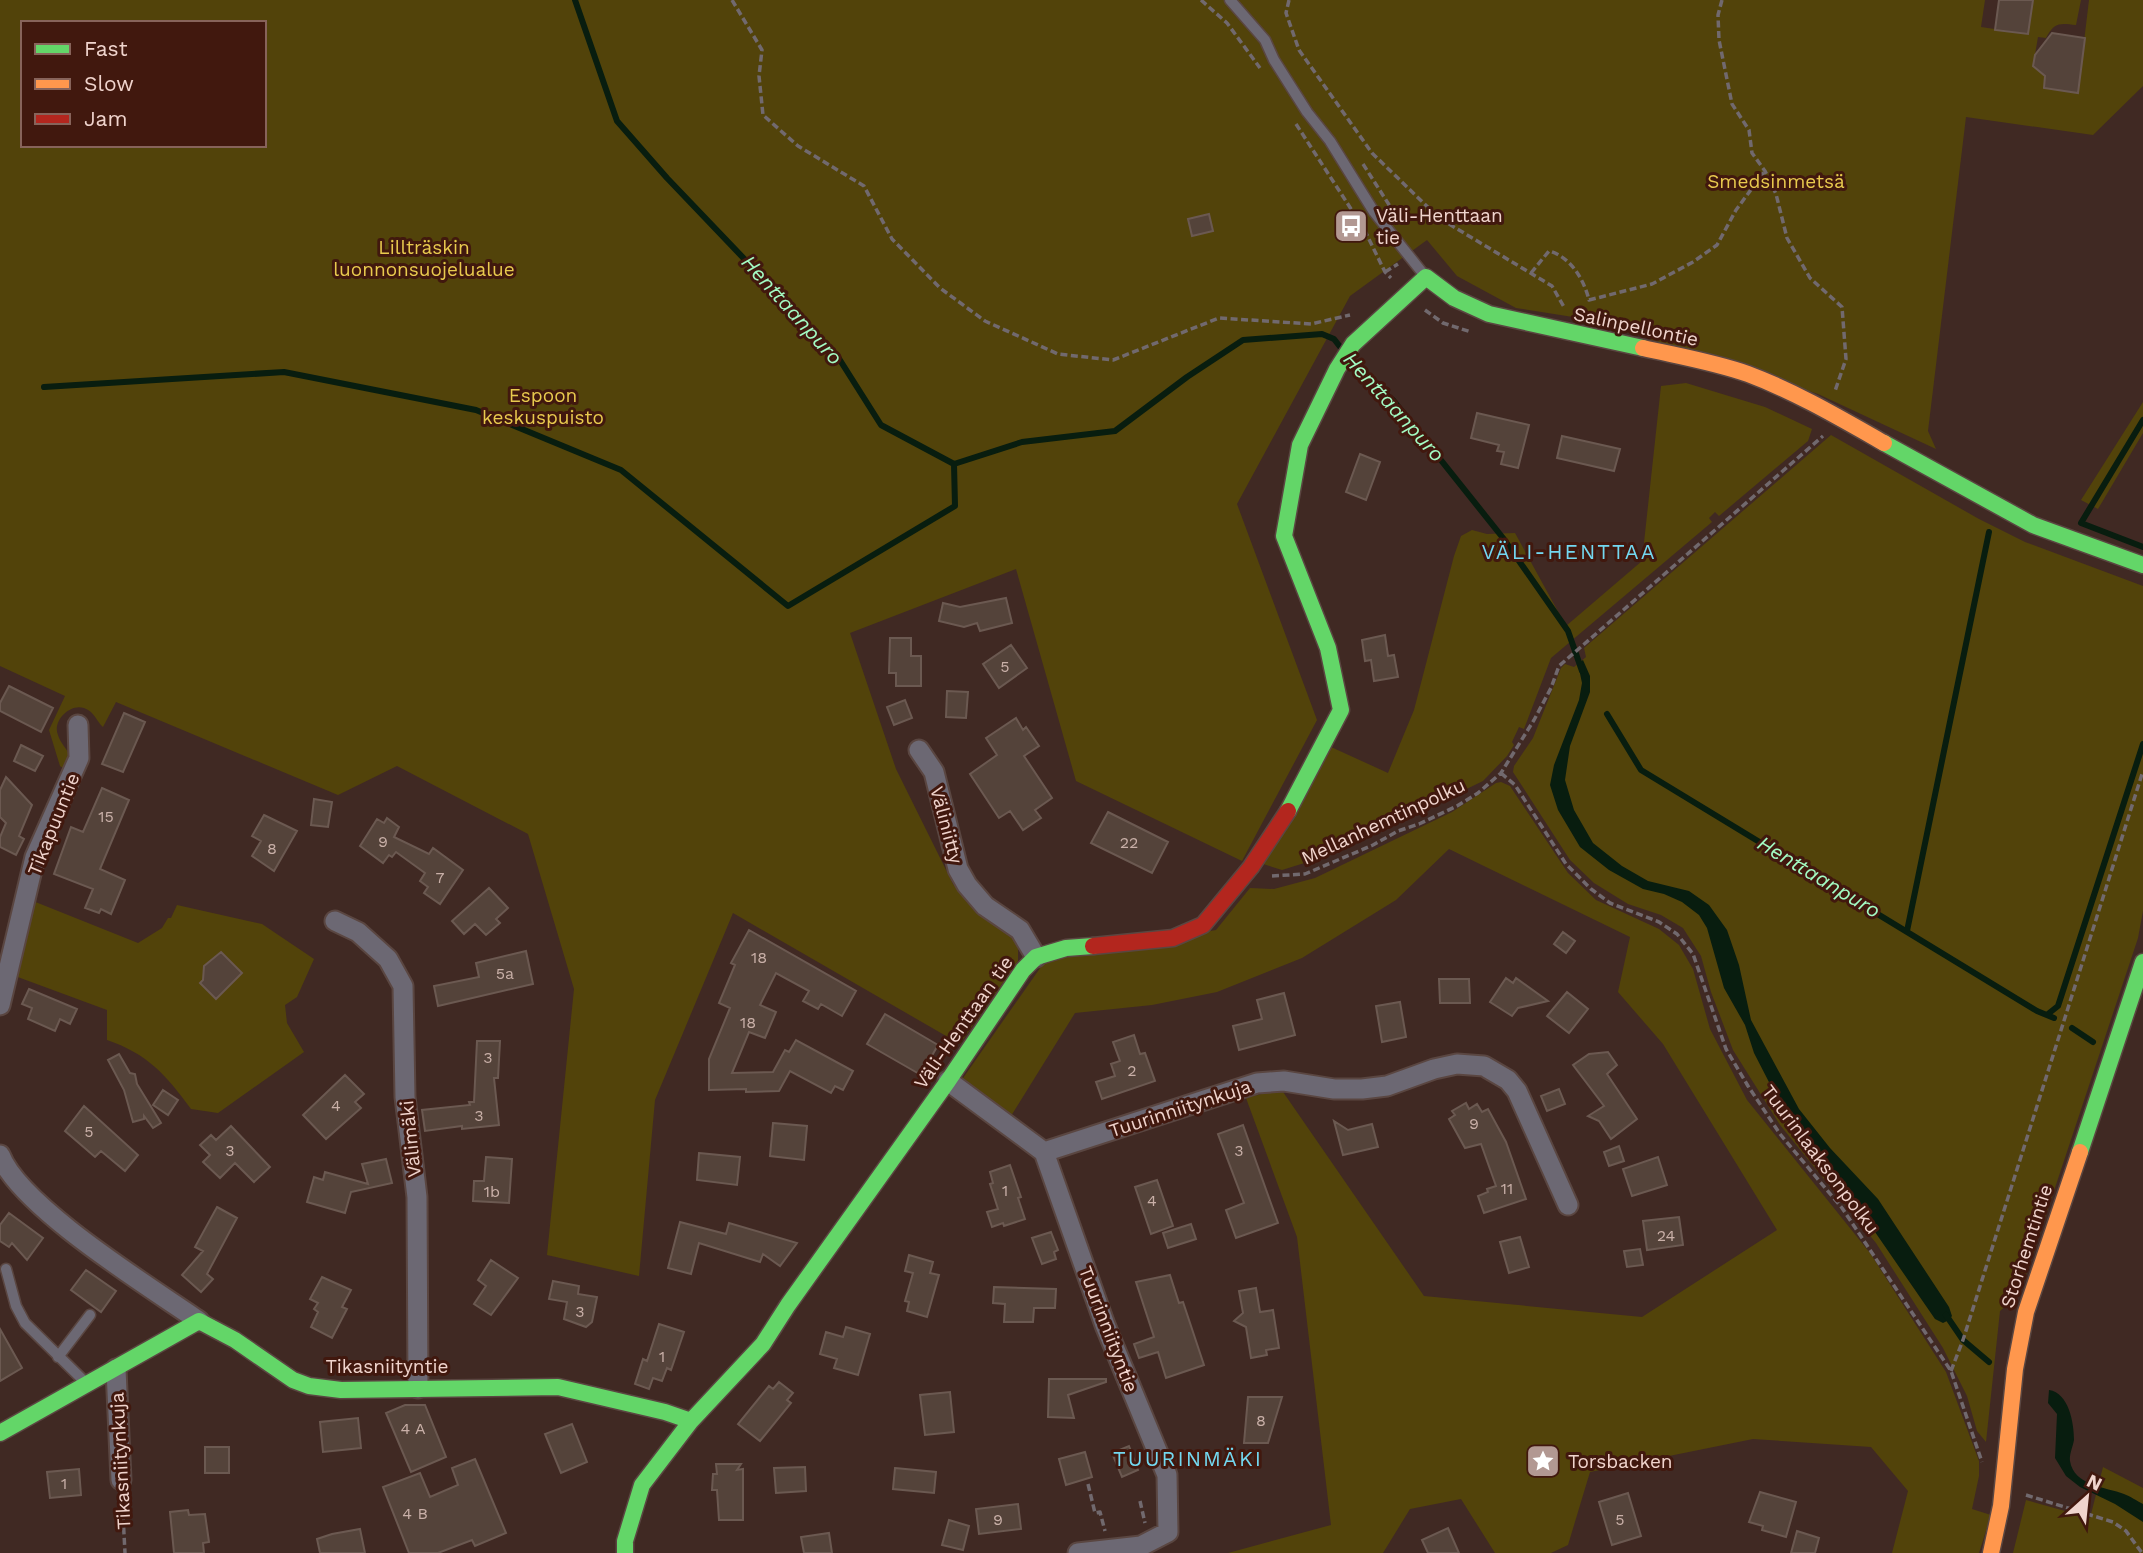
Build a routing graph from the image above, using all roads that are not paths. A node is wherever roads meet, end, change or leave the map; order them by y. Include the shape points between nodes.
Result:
1 (1230, 0) edge
2 (1426, 277) junction
3 (2143, 565) edge
4 (78, 725) dead end
5 (919, 750) dead end
6 (335, 921) dead end
7 (1036, 957) junction
8 (2143, 962) edge
9 (0, 1005) edge
10 (948, 1081) junction
11 (1044, 1152) junction
12 (0, 1155) edge
13 (1568, 1205) dead end
14 (6, 1269) dead end
15 (90, 1315) dead end
16 (199, 1321) junction
17 (58, 1357) junction
18 (116, 1369) junction
19 (89, 1384) junction
20 (418, 1388) junction
21 (691, 1421) junction
22 (0, 1433) edge
23 (121, 1480) road end
24 (625, 1553) edge
25 (1078, 1553) edge
26 (1991, 1553) edge

1 - 2 lane, Salinpellontie via 1265,40 1374,212
2 - 3 street, Salinpellontie via 1454,298 1489,314 1723,366 1781,386 2033,525
2 - 7 street, Väli-Henttaan tie via 1353,344 1300,445 1284,536 1328,648 1342,710 1287,814 1203,925 1173,938 1066,948
4 - 9 street, Tikapuuntie via 79,758 35,857
5 - 7 street, Väliniitty via 933,772 958,869 967,885 985,906 1020,930
6 - 20 street, Välimäki via 358,932 388,958 403,986 405,1097 417,1197
7 - 10 street, Väli-Henttaan tie via 1012,983
8 - 26 street, Storhemtintie via 2026,1312
10 - 11 street
10 - 21 street, Väli-Henttaan tie via 763,1345
11 - 13 street, Tuurinniitynkuja via 1257,1083 1284,1081 1362,1089 1387,1086 1434,1069 1473,1064 1496,1072 1517,1091
11 - 25 street, Tuurinniityntie via 1105,1325 1167,1475 1168,1532 1141,1546
12 - 16 street via 37,1202
14 - 17 lane via 25,1323
15 - 17 lane
16 - 18 street
16 - 20 street, Tikasniityntie via 309,1386
17 - 19 lane
18 - 19 street
18 - 23 street, Tikasniitynkuja
19 - 22 street
20 - 21 street, Tikasniityntie via 558,1387
21 - 24 street, Väli-Henttaan tie via 642,1485

